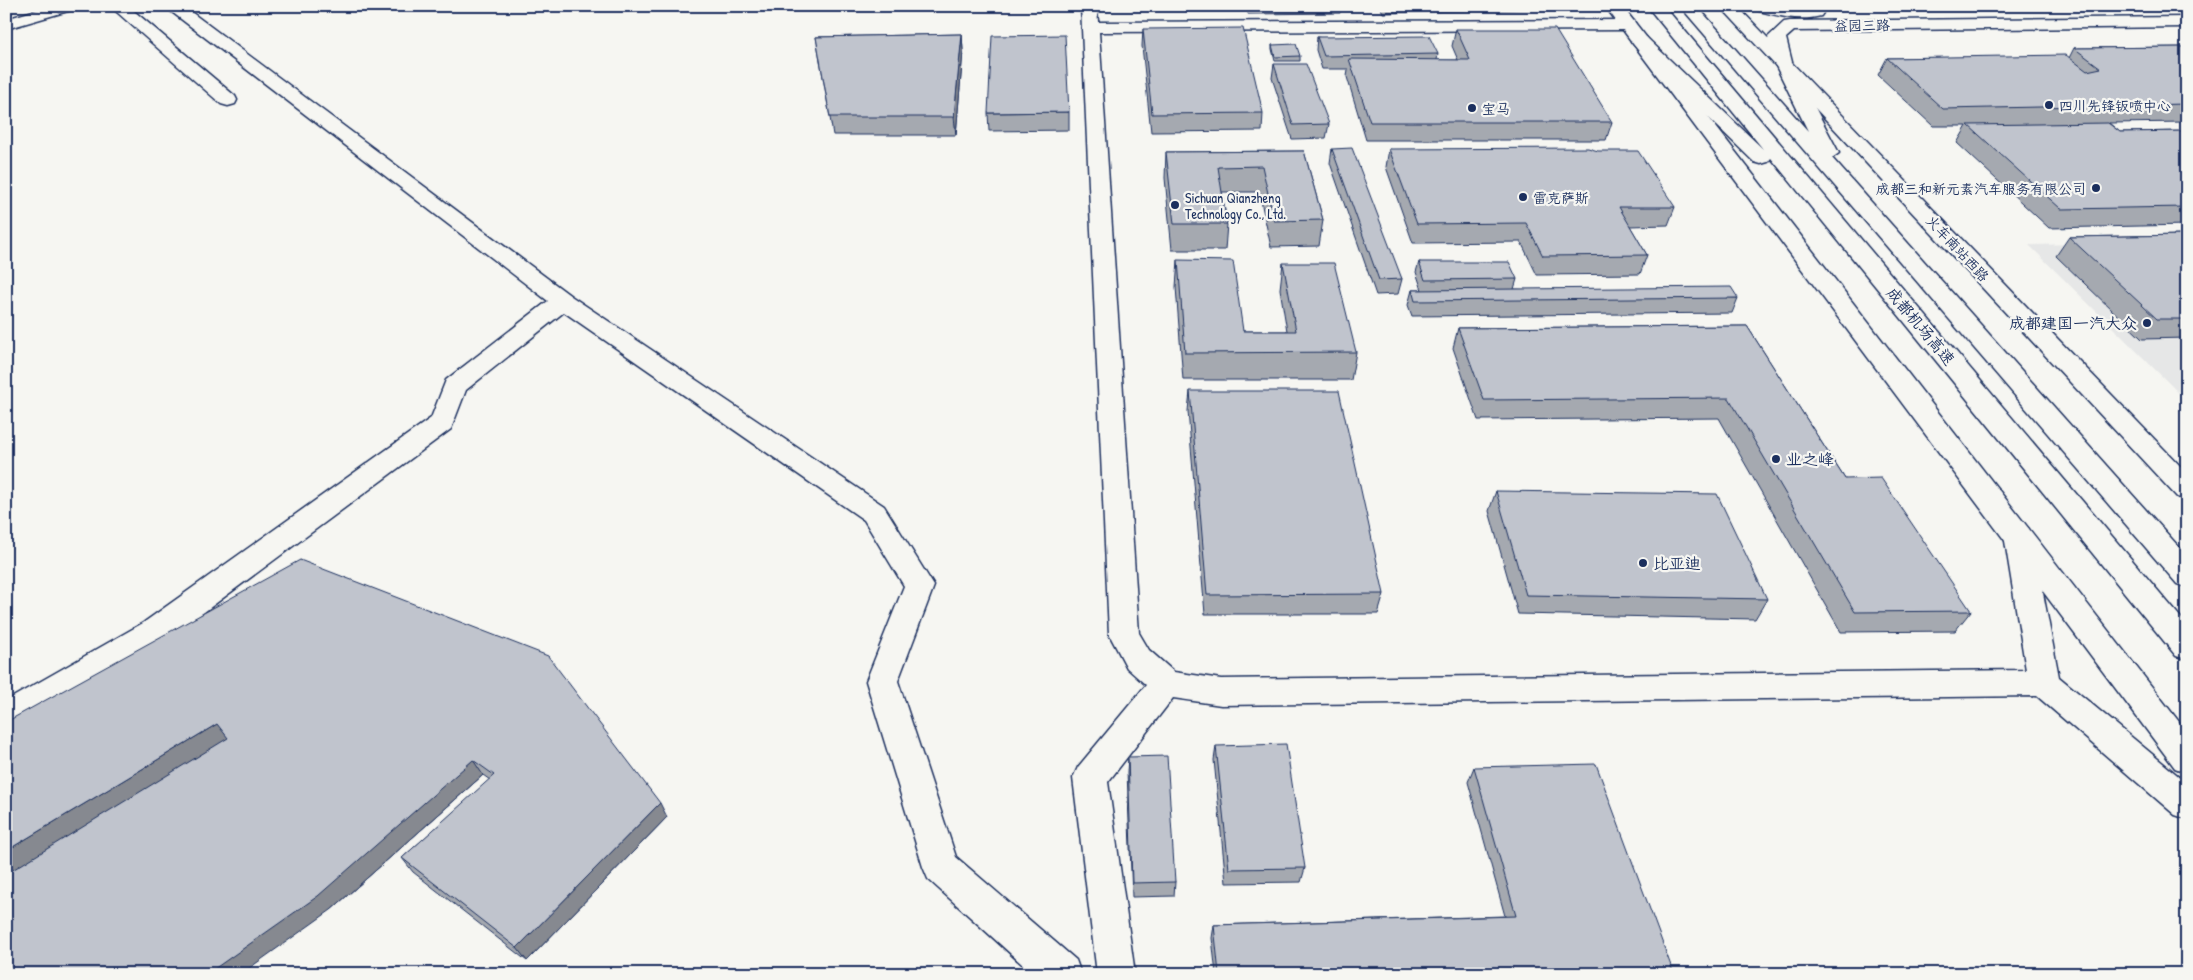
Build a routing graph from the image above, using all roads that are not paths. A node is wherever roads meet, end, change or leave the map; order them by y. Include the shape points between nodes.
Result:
1 (68, 6) edge
2 (118, 6) edge
3 (172, 6) edge
4 (1655, 6) edge
5 (1688, 6) edge
6 (1728, 6) edge
7 (1758, 6) edge
8 (2166, 8) edge
9 (2187, 9) edge
10 (1089, 17) edge
11 (2187, 21) edge
12 (6, 24) edge
13 (1627, 24) edge
14 (1784, 62) junction
15 (228, 100) dead end
16 (1845, 186) junction
17 (1862, 256) junction
18 (563, 301) junction
19 (2187, 490) edge
20 (2018, 535) junction
21 (2187, 576) edge
22 (2187, 647) edge
23 (1166, 684) junction
24 (2044, 684) junction
25 (6, 718) edge
26 (2187, 758) edge
27 (2187, 804) edge
28 (1062, 974) edge
29 (1116, 974) edge

1 - 12 main road
2 - 15 main road
3 - 18 main road
4 - 17 main road, 成都机场高速
5 - 16 main road
6 - 14 main road, 火车南站西路
7 - 8 main road, 益园三路 via 1784,13
8 - 9 main road, 益园三路
8 - 11 main road
10 - 13 main road
10 - 23 main road via 1124,634 1138,658
11 - 14 main road, 益园三路 via 1790,26 1777,37
13 - 17 main road
13 - 20 main road
14 - 16 main road
14 - 19 main road, 火车南站西路
16 - 21 main road
17 - 22 main road, 成都机场高速
18 - 25 main road via 455,386 442,423 154,632
18 - 28 main road via 874,513 919,586 882,682 941,867
20 - 24 main road
20 - 26 main road
23 - 24 main road via 1221,692
23 - 29 main road via 1090,778
24 - 27 main road

